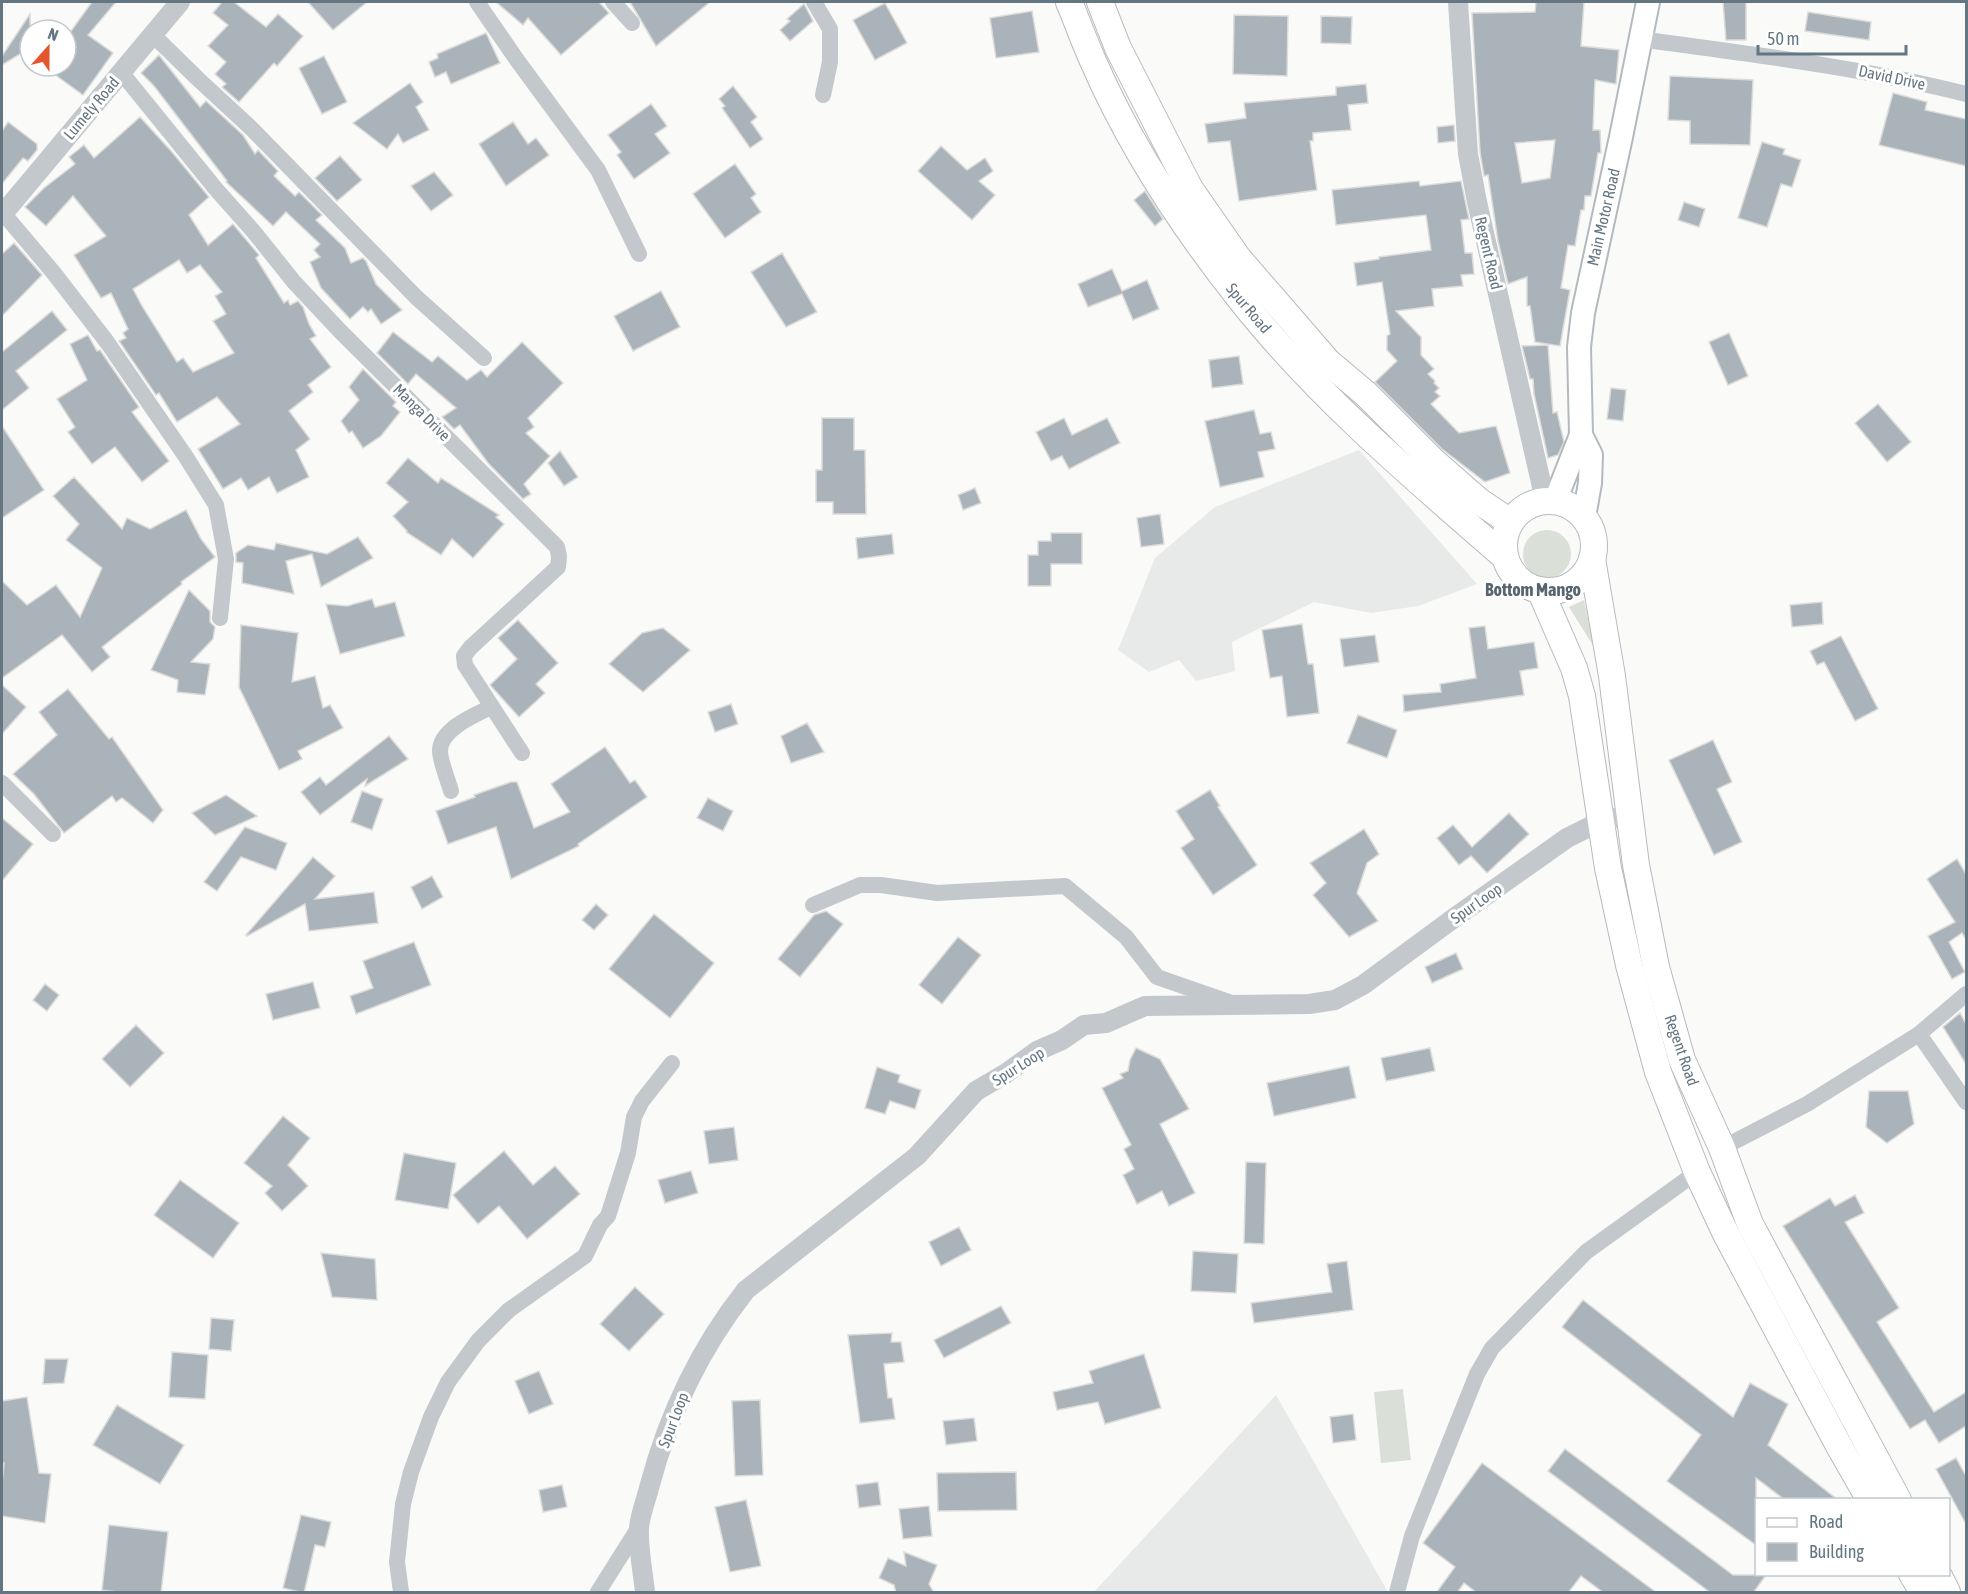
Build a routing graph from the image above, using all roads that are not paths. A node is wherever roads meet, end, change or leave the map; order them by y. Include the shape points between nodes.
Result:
1 (180, 2) edge
2 (477, 2) edge
3 (613, 2) edge
4 (813, 2) edge
5 (1069, 2) edge
6 (1100, 2) edge
7 (1458, 2) edge
8 (1648, 2) edge
9 (632, 23) dead end
10 (153, 35) junction
11 (1640, 39) junction
12 (121, 72) junction
13 (1966, 94) edge
14 (823, 95) dead end
15 (2, 214) edge
16 (639, 254) dead end
17 (484, 358) dead end
18 (1321, 372) junction
19 (1581, 435) junction
20 (1550, 500) junction
21 (1584, 517) junction
22 (1510, 522) junction
23 (1505, 557) junction
24 (1592, 559) junction
25 (1540, 590) junction
26 (220, 618) dead end
27 (491, 706) junction
28 (522, 753) dead end
29 (2, 783) edge
30 (451, 791) dead end
31 (1629, 814) junction
32 (1601, 821) junction
33 (53, 834) dead end
34 (813, 905) dead end
35 (1966, 994) edge
36 (1233, 1004) junction
37 (1919, 1034) junction
38 (672, 1063) dead end
39 (1966, 1102) edge
40 (1722, 1148) junction
41 (1697, 1172) junction
42 (1869, 1498) edge
43 (1897, 1498) edge
44 (639, 1527) junction
45 (1913, 1576) edge
46 (1938, 1576) edge
47 (400, 1593) edge
48 (598, 1593) edge
49 (645, 1593) edge
50 (1397, 1593) edge
51 (1923, 1593) edge
52 (1947, 1593) edge

1 - 10 street, Lumely Road
2 - 16 street via 598,170
3 - 9 street
4 - 14 street via 830,29 830,62
5 - 18 main road, Spur Road via 1093,62 1153,174 1242,301
6 - 18 main road, Spur Road via 1118,48 1190,189
7 - 20 street, Regent Road via 1468,154
8 - 11 main road, Main Motor Road
10 - 12 street, Lumely Road
10 - 17 street via 253,130 416,297
11 - 13 street, David Drive via 1831,65
11 - 19 main road, Main Motor Road via 1583,313 1579,347
12 - 15 street, Lumely Road
12 - 27 street, Manga Drive via 294,282 557,547 558,567 464,656 465,665
15 - 26 street via 107,342 216,505 226,559
18 - 22 main road, Spur Road via 1366,394 1432,460
18 - 23 main road, Spur Road via 1411,474
19 - 20 main road, Main Motor Road
19 - 21 main road, Main Motor Road via 1591,455
20 - 21 main road via 1576,509
20 - 22 main road via 1526,507
21 - 24 main road via 1594,543
22 - 23 main road via 1503,544
23 - 25 main road via 1519,580
24 - 25 main road via 1572,585
24 - 31 main road, Regent Road
25 - 32 main road, Regent Road via 1582,696
27 - 28 street, Manga Drive
27 - 30 street via 447,733 440,750
29 - 33 street
31 - 32 street, Spur Loop
31 - 40 main road, Regent Road via 1656,967 1679,1050
32 - 36 street, Spur Loop via 1567,838 1363,985 1335,1000
32 - 41 main road, Regent Road via 1629,965 1658,1072
34 - 36 street via 860,885 937,893 1065,886 1126,937 1157,977
35 - 37 street
36 - 44 street, Spur Loop via 1145,1006 1106,1023 1084,1025 1037,1051 976,1091 917,1156 746,1290 724,1317 688,1381 662,1446
37 - 39 street
37 - 40 street via 1807,1104
38 - 47 street via 634,1117 628,1153 608,1216 585,1256 509,1310 478,1341 448,1382 431,1417 402,1504 397,1562
40 - 43 main road, Regent Road via 1750,1224
41 - 42 main road, Regent Road via 1726,1234
41 - 50 street via 1587,1252 1492,1348 1477,1374 1412,1536
44 - 48 street
44 - 49 street, Spur Loop
45 - 51 main road
46 - 52 main road

